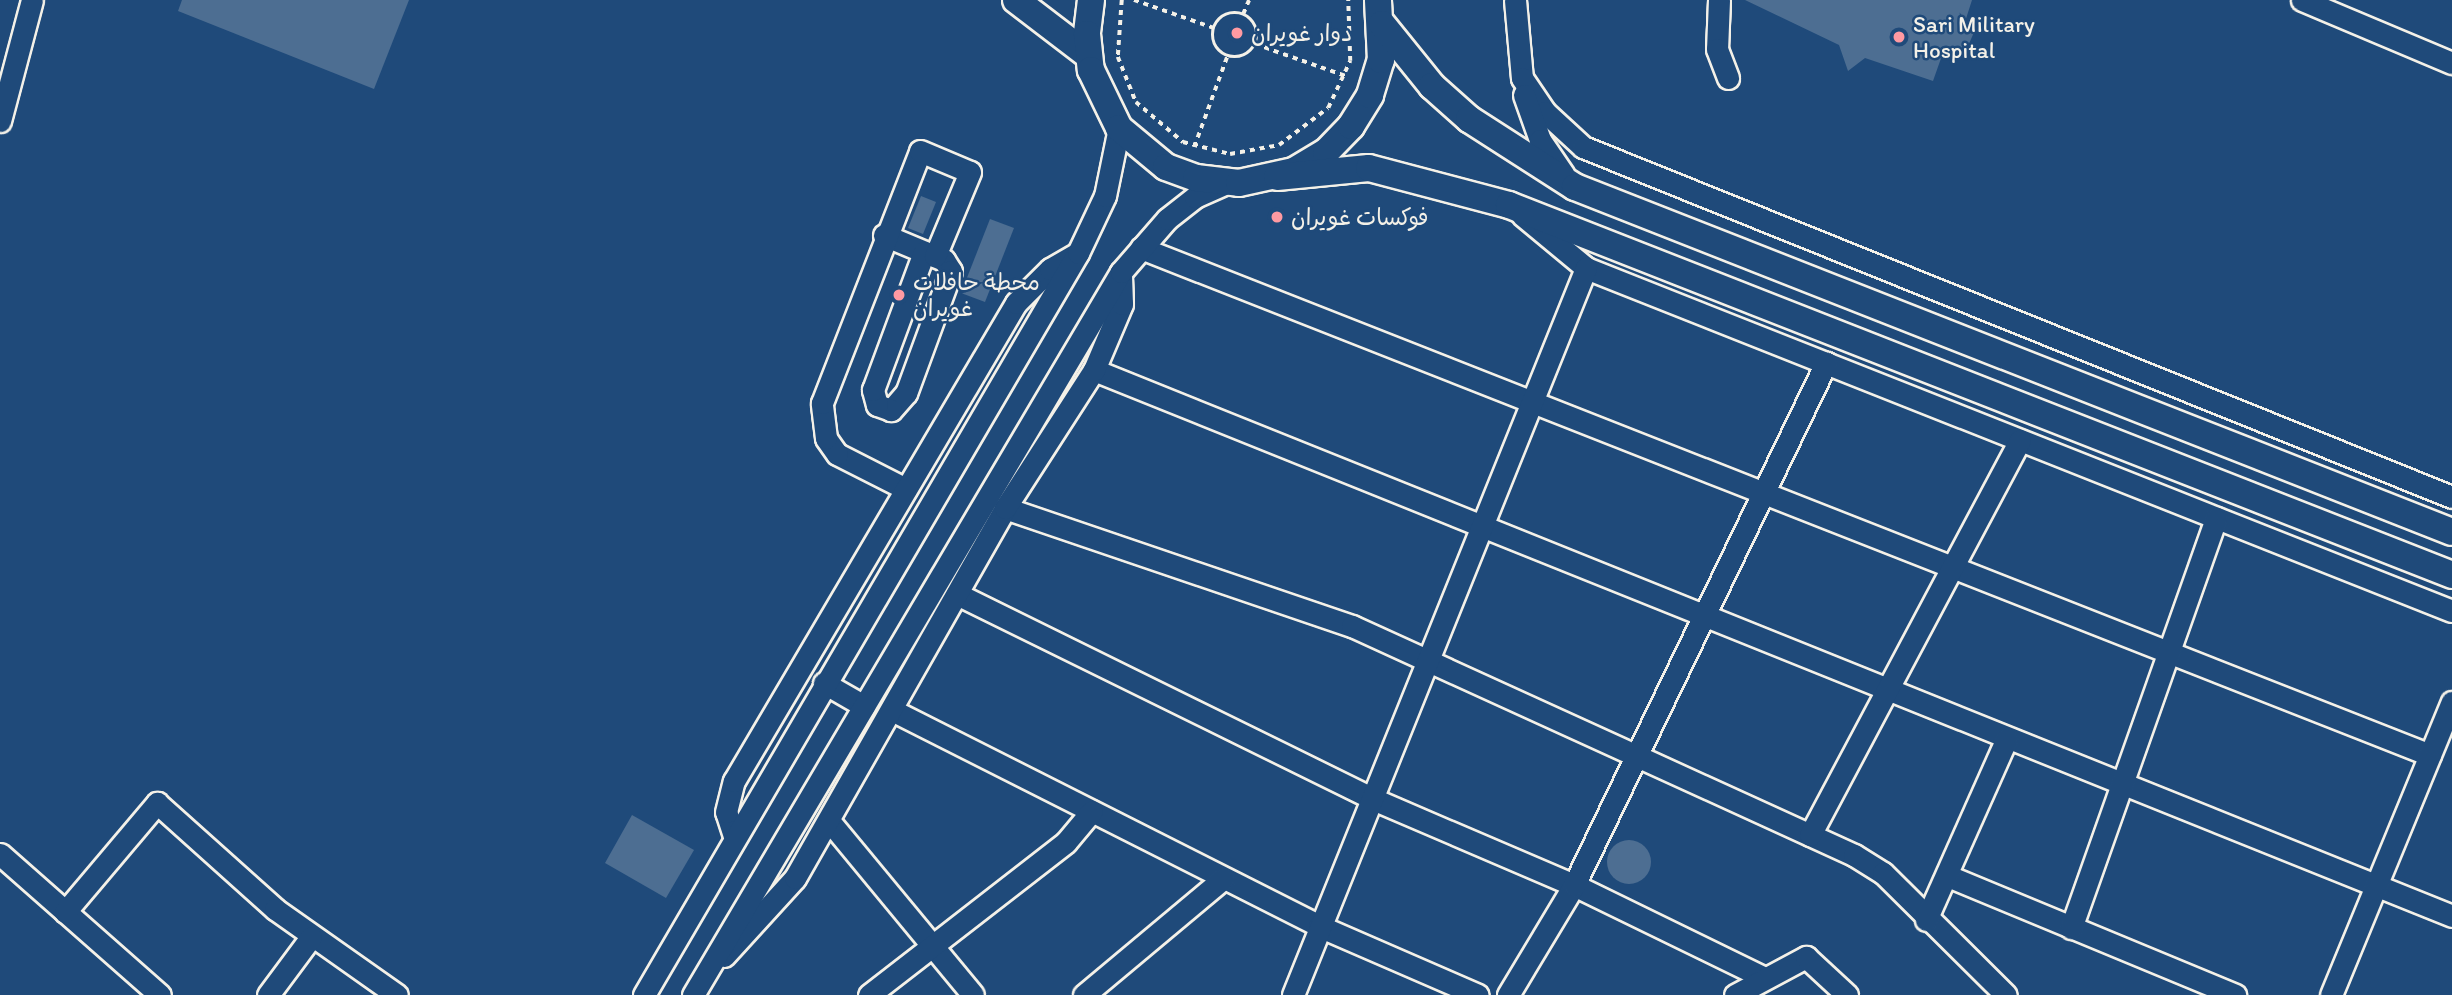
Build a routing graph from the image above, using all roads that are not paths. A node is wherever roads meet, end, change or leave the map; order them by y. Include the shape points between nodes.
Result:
1 (32, 0) edge
2 (1016, 0) edge
3 (1091, 0) edge
4 (1515, 0) edge
5 (1719, 0) edge
6 (2302, 0) edge
7 (1382, 8) edge
8 (1088, 55) junction
9 (2452, 63) edge
10 (1522, 78) junction
11 (1728, 78) dead end
12 (0, 121) edge
13 (1119, 128) junction
14 (1277, 177) junction
15 (1226, 183) junction
16 (1575, 187) junction
17 (1510, 205) junction
18 (884, 235) junction
19 (1141, 247) junction
20 (1078, 253) junction
21 (930, 254) junction
22 (1586, 268) junction
23 (1121, 272) junction
24 (1826, 363) junction
25 (1094, 370) junction
26 (1533, 399) junction
27 (2021, 440) junction
28 (911, 481) junction
29 (941, 486) junction
30 (1766, 495) junction
31 (2452, 497) edge
32 (1005, 508) junction
33 (2216, 517) junction
34 (1484, 527) junction
35 (2452, 532) edge
36 (1952, 566) junction
37 (2452, 575) edge
38 (957, 594) junction
39 (2452, 611) edge
40 (1706, 617) junction
41 (2171, 652) junction
42 (1427, 660) junction
43 (824, 683) junction
44 (1887, 689) junction
45 (2452, 702) edge
46 (864, 706) junction
47 (776, 710) junction
48 (892, 710) junction
49 (800, 724) junction
50 (2007, 738) junction
51 (2440, 744) edge
52 (1637, 755) junction
53 (2125, 784) junction
54 (1373, 799) junction
55 (1092, 811) junction
56 (830, 822) junction
57 (1810, 835) junction
58 (734, 836) junction
59 (0, 854) edge
60 (1948, 876) junction
61 (1224, 878) junction
62 (1574, 885) junction
63 (2377, 885) junction
64 (65, 912) junction
65 (2452, 916) edge
66 (1926, 920) junction
67 (1319, 926) junction
68 (2071, 928) junction
69 (311, 937) junction
70 (931, 943) junction
71 (705, 975) junction
72 (1765, 978) junction
73 (160, 995) edge
74 (268, 995) edge
75 (397, 995) edge
76 (644, 995) edge
77 (693, 995) edge
78 (869, 995) edge
79 (973, 995) edge
80 (1084, 995) edge
81 (1293, 995) edge
82 (1478, 995) edge
83 (1508, 995) edge
84 (1735, 995) edge
85 (1847, 995) edge
86 (2006, 995) edge
87 (2235, 995) edge
88 (2331, 995) edge

1 - 12 street
2 - 8 main road
3 - 8 main road
4 - 10 street
5 - 11 street via 1717,49
6 - 9 street
7 - 14 main road via 1381,60 1362,111 1325,152
7 - 16 main road via 1432,86 1469,119
8 - 13 main road via 1102,100
10 - 16 street via 1540,140
10 - 31 street via 1545,112 1583,147
13 - 15 main road via 1167,167
13 - 20 street via 1105,196
14 - 15 main road
14 - 17 main road via 1369,168
15 - 19 street via 1185,204
16 - 35 main road
17 - 22 street
17 - 37 main road
18 - 21 street
18 - 21 street via 914,155 934,154 966,169 970,177
18 - 28 street via 824,395 822,416 826,438 837,454
19 - 23 street
19 - 26 street
20 - 28 street via 1050,269 1016,303
20 - 29 street
21 - 21 street via 950,266 950,280 906,393 897,407 886,409 874,401 873,390
22 - 24 street
22 - 26 street
23 - 25 street via 1122,304
23 - 46 street
24 - 27 street
24 - 30 street
25 - 32 street
25 - 34 street
26 - 30 street
26 - 34 street
27 - 33 street
27 - 36 street
28 - 29 street
28 - 47 street
29 - 43 street
30 - 36 street
30 - 40 street
32 - 38 street
32 - 42 street via 1352,626
33 - 39 street
33 - 41 street
34 - 40 street
34 - 42 street
36 - 41 street
36 - 44 street
38 - 48 street
38 - 54 street
40 - 44 street
40 - 52 street
41 - 51 street
41 - 53 street
42 - 52 street
42 - 54 street
43 - 46 street
43 - 49 street
44 - 50 street
44 - 57 street
45 - 51 street
46 - 71 street
47 - 49 street
47 - 58 street via 727,796
48 - 55 street
48 - 56 street
49 - 58 street
50 - 53 street
50 - 60 street
51 - 63 street
52 - 57 street
52 - 62 street
53 - 63 street
53 - 68 street
54 - 62 street
54 - 67 street
55 - 61 street
55 - 70 street via 1066,842
56 - 70 street
56 - 71 street via 777,903
57 - 66 street via 1883,873
58 - 76 street
59 - 64 street
60 - 66 street
60 - 68 street
61 - 67 street
61 - 80 street
62 - 72 street
62 - 83 street
63 - 65 street
63 - 88 street
64 - 69 street via 157,803
64 - 73 street
66 - 86 street
67 - 81 street
67 - 82 street
68 - 87 street
69 - 74 street
69 - 75 street
70 - 78 street
70 - 79 street
71 - 77 street
72 - 84 street
72 - 85 street via 1805,957

